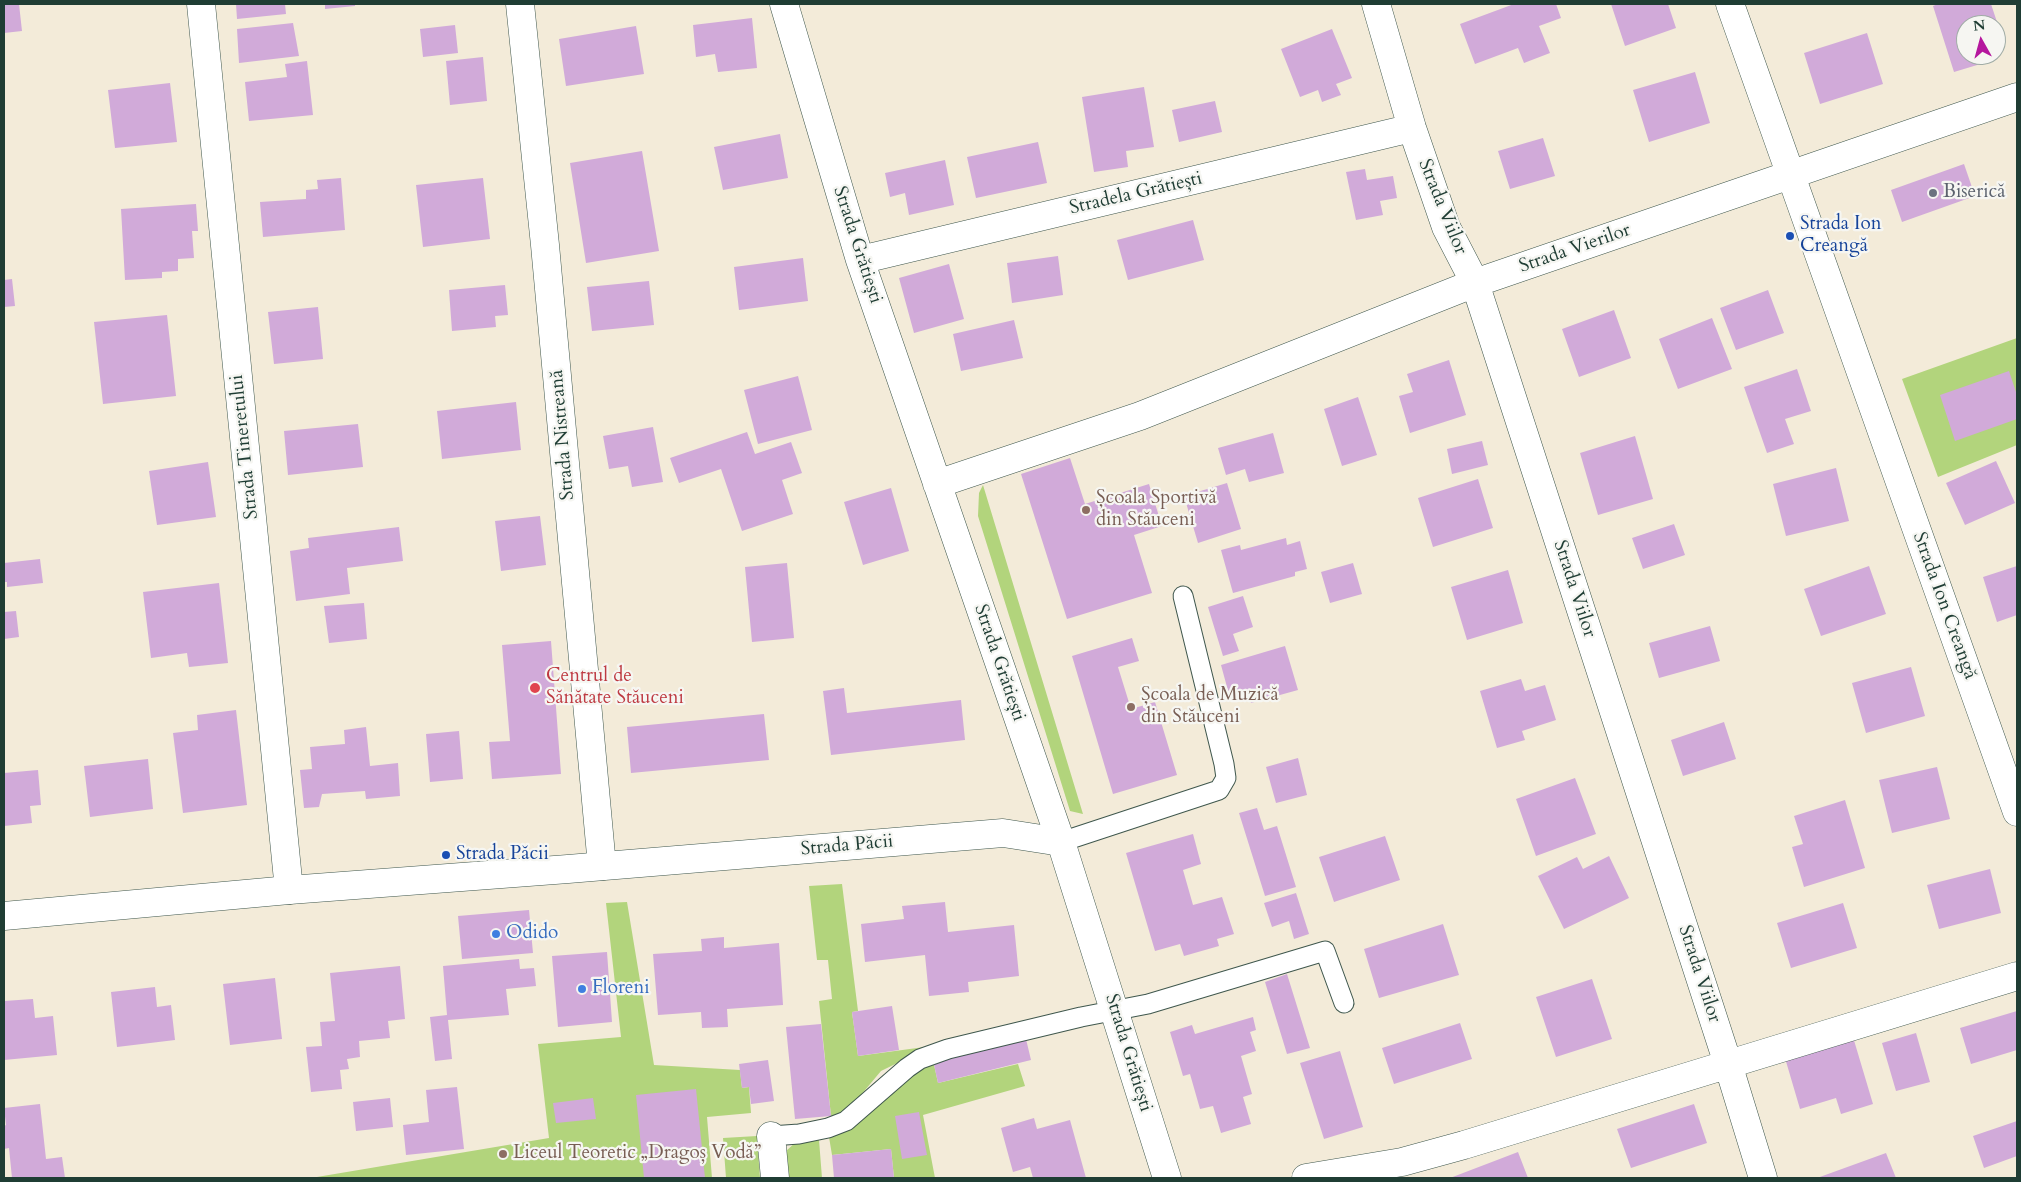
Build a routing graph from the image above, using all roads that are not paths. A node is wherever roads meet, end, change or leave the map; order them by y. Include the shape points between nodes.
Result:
1 (201, 4) edge
2 (520, 4) edge
3 (784, 4) edge
4 (1376, 4) edge
5 (1730, 4) edge
6 (2017, 97) edge
7 (1412, 128) junction
8 (1790, 176) junction
9 (860, 260) junction
10 (1475, 283) junction
11 (938, 484) junction
12 (1183, 596) dead end
13 (2017, 812) edge
14 (1061, 842) junction
15 (602, 866) junction
16 (289, 890) junction
17 (4, 916) edge
18 (2017, 976) edge
19 (1344, 1003) dead end
20 (1115, 1010) junction
21 (1728, 1064) junction
22 (771, 1136) joint
23 (1405, 1170) edge
24 (775, 1178) edge
25 (1167, 1178) edge
26 (1306, 1178) edge
27 (1763, 1178) edge

1 - 16 street, Strada Tineretului
2 - 15 street, Strada Nistreană
3 - 9 street, Strada Grătiești
4 - 7 street, Strada Viilor
5 - 8 street, Strada Ion Creangă
6 - 8 street, Strada Vierilor
7 - 9 street, Stradela Grătiești
7 - 10 street, Strada Viilor via 1446,227
8 - 10 street, Strada Vierilor
8 - 13 street, Strada Ion Creangă
9 - 11 street, Strada Grătiești
10 - 11 street, Strada Vierilor via 1140,416
10 - 21 street, Strada Viilor
11 - 14 street, Strada Grătiești
12 - 14 lane via 1226,778 1219,790
14 - 15 street, Strada Păcii via 1003,833
14 - 20 street, Strada Grătiești
15 - 16 street, Strada Păcii
16 - 17 street, Strada Păcii
18 - 21 street
19 - 20 lane via 1325,951 1148,1004
20 - 22 lane via 948,1049 920,1059 846,1121 799,1134
20 - 25 street, Strada Grătiești
21 - 23 street
21 - 27 street, Strada Viilor
22 - 24 street
23 - 26 street

